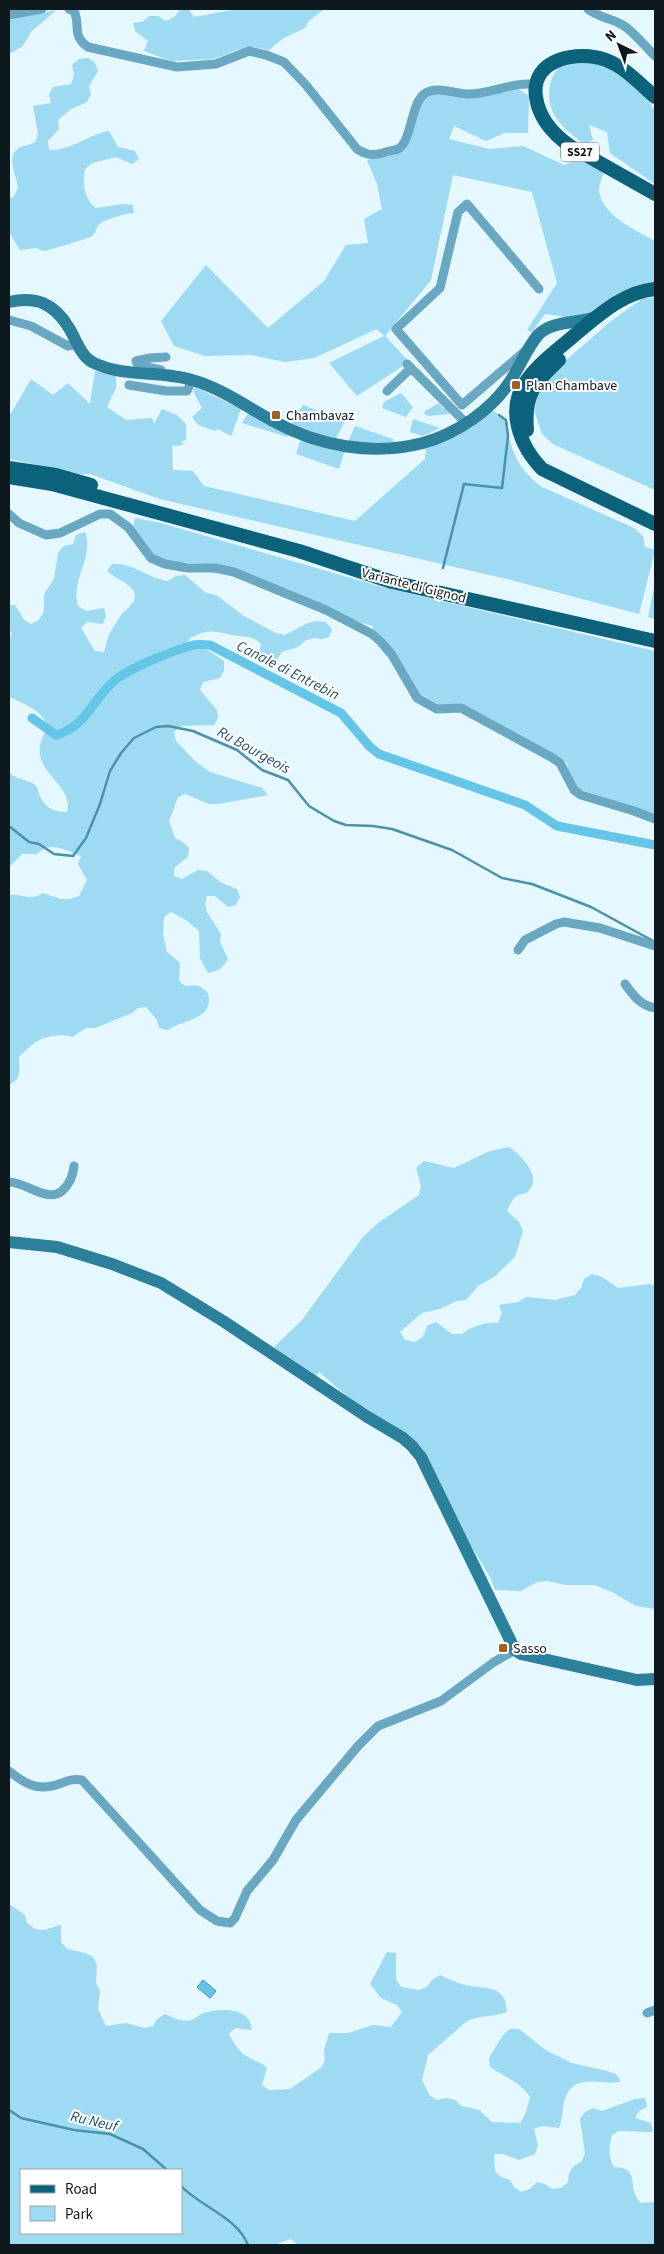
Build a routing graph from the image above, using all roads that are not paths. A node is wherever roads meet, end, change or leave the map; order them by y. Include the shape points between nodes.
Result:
1 (42, 9) edge
2 (69, 9) edge
3 (592, 12) edge
4 (9, 15) edge
5 (655, 56) edge
6 (536, 85) junction
7 (655, 97) edge
8 (655, 194) edge
9 (539, 289) dead end
10 (654, 289) edge
11 (9, 302) edge
12 (617, 311) junction
13 (599, 315) junction
14 (9, 320) edge
15 (551, 327) junction
16 (579, 332) junction
17 (534, 342) junction
18 (77, 344) junction
19 (557, 351) junction
20 (166, 357) dead end
21 (166, 376) junction
22 (192, 380) junction
23 (129, 385) dead end
24 (386, 391) dead end
25 (466, 423) junction
26 (9, 468) edge
27 (9, 477) edge
28 (146, 510) junction
29 (9, 514) edge
30 (655, 514) edge
31 (655, 524) edge
32 (655, 641) edge
33 (655, 819) edge
34 (655, 946) edge
35 (518, 950) dead end
36 (625, 984) dead end
37 (655, 1008) edge
38 (74, 1166) dead end
39 (9, 1182) edge
40 (9, 1242) edge
41 (515, 1650) junction
42 (655, 1679) edge
43 (9, 1771) edge

1 - 4 street
2 - 6 street via 78,19 79,41 88,47 177,68 216,64 249,51 284,62 357,149 366,154 399,148 424,94 438,89 453,93 488,93 526,82
3 - 5 street via 627,28
6 - 7 main road via 555,62 581,55 609,61
6 - 8 main road, SS27 via 540,114 558,137
9 - 17 street via 467,204 458,212 440,288 396,329 462,406
10 - 12 main road
10 - 13 main road via 641,290
11 - 18 main road via 25,298 41,301 55,310
12 - 16 main road via 602,316 584,332
12 - 30 main road via 563,356 534,386 528,400 527,431 532,444 552,465
13 - 15 main road via 583,322
13 - 16 main road
14 - 18 street via 31,326 68,346
15 - 16 main road
15 - 17 main road
15 - 19 main road via 564,335 564,342
16 - 19 main road
17 - 25 main road via 509,383
18 - 21 main road via 90,361 106,368
19 - 31 main road via 536,368 519,397 518,428 531,458 542,469
20 - 21 street via 136,361 138,366 162,370
21 - 22 main road
22 - 23 street via 187,391
22 - 25 main road via 314,440 341,446 390,449 424,443
24 - 25 street via 409,366
26 - 28 main road, Variante di Gignod via 56,475 95,487
27 - 28 main road, Variante di Gignod via 52,484
28 - 32 main road, Variante di Gignod via 299,551 392,582
29 - 33 street via 19,523 46,535 60,533 100,514 110,514 128,527 151,558 165,564 234,572 326,610 382,642 417,698 426,705 437,709 460,708 560,764 574,790 581,795
34 - 35 street via 600,928 564,922 525,940
36 - 37 street via 646,1006
38 - 39 street via 73,1177 58,1194 49,1196
40 - 41 main road via 57,1247 161,1283 403,1438 421,1457
41 - 42 main road via 637,1680
41 - 43 street via 441,1701 378,1726 301,1813 273,1860 247,1891 230,1923 217,1922 200,1910 82,1780 72,1778 38,1787 24,1783

